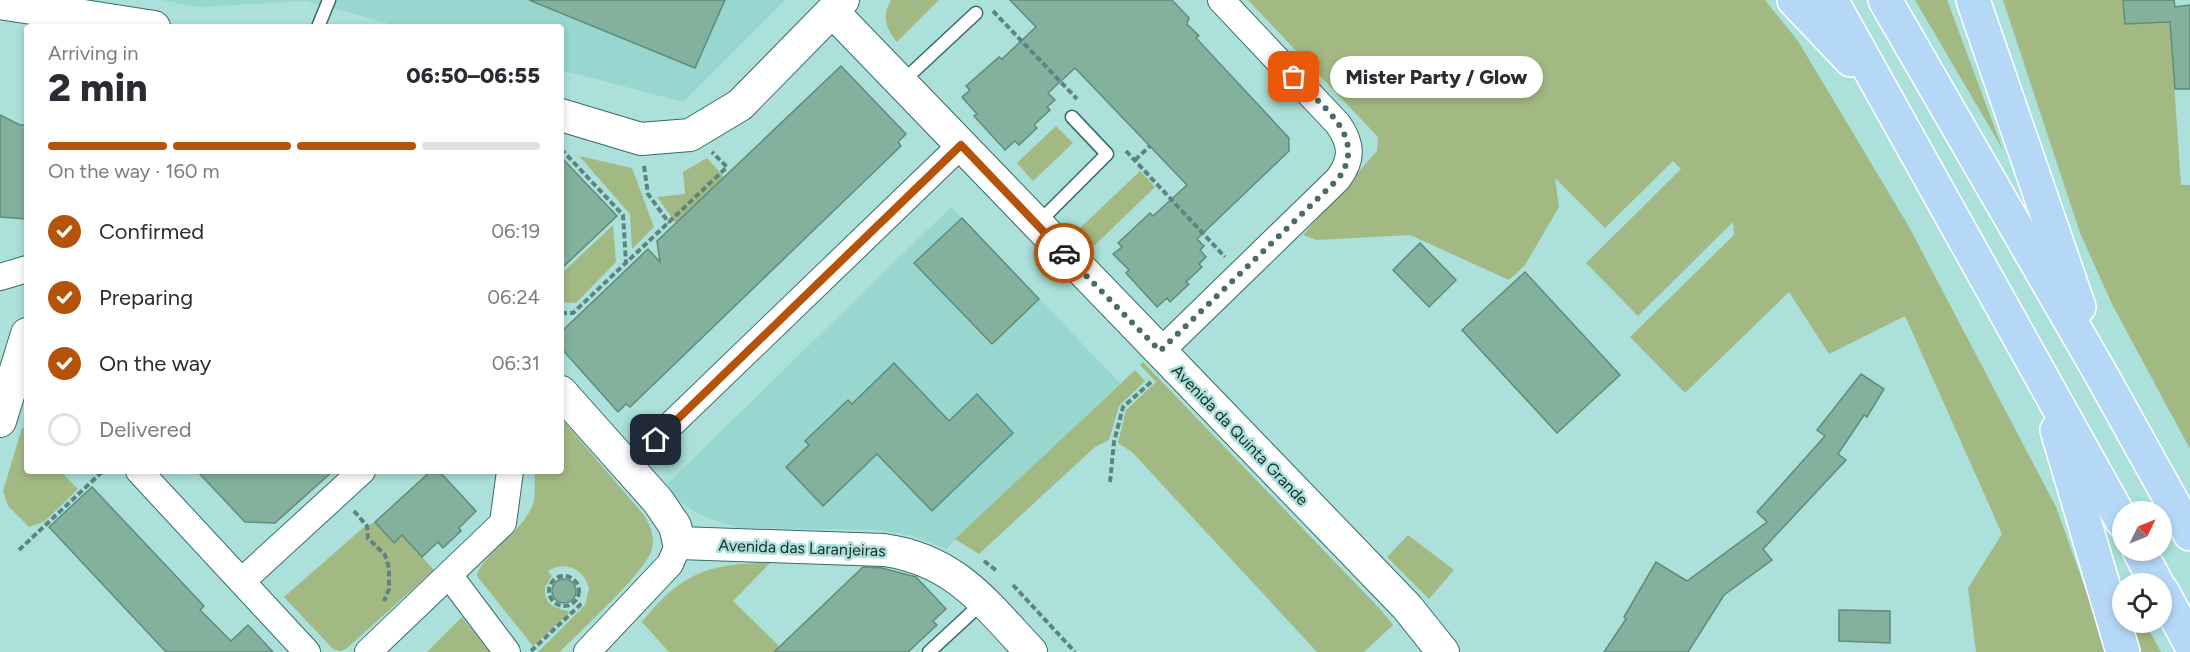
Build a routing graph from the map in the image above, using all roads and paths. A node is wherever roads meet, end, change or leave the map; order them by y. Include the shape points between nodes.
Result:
1 (329, 0) edge
2 (1221, 0) edge
3 (1794, 0) edge
4 (1831, 0) edge
5 (1885, 0) edge
6 (1973, 0) edge
7 (0, 3) edge
8 (838, 6) edge
9 (976, 14) dead end
10 (114, 24) edge
11 (319, 24) edge
12 (901, 83) junction
13 (1885, 95) junction
14 (564, 116) edge
15 (1072, 117) dead end
16 (641, 139) junction
17 (961, 145) junction
18 (1150, 146) dead end
19 (564, 152) edge
20 (1135, 160) dead end
21 (727, 168) dead end
22 (669, 222) junction
23 (1036, 225) junction
24 (626, 264) junction
25 (24, 270) edge
26 (0, 277) edge
27 (564, 313) edge
28 (1160, 351) junction
29 (22, 368) edge
30 (2040, 371) junction
31 (2101, 374) junction
32 (1151, 381) dead end
33 (564, 395) edge
34 (2, 409) edge
35 (627, 467) junction
36 (100, 474) edge
37 (142, 474) edge
38 (359, 474) edge
39 (510, 474) edge
40 (1110, 482) dead end
41 (2112, 502) edge
42 (367, 526) dead end
43 (2190, 534) edge
44 (680, 543) junction
45 (19, 550) dead end
46 (449, 575) junction
47 (242, 581) junction
48 (1013, 585) dead end
49 (576, 601) junction
50 (984, 602) junction
51 (382, 606) dead end
52 (2172, 610) edge
53 (2190, 643) edge
54 (307, 652) edge
55 (368, 652) edge
56 (507, 652) edge
57 (531, 652) edge
58 (587, 652) edge
59 (929, 652) edge
60 (1031, 652) edge
61 (1075, 652) edge
62 (1443, 652) edge
63 (2123, 652) edge

1 - 11 lane
2 - 28 street via 1338,124 1346,135 1350,156 1338,179
3 - 13 highway
4 - 13 highway
5 - 31 highway
6 - 31 highway
7 - 10 street
8 - 12 street, Avenida da Quinta Grande
8 - 16 street, Avenida da Quinta Grande via 740,105 690,135
9 - 12 lane
12 - 17 street, Avenida da Quinta Grande
13 - 30 highway
14 - 16 street, Avenida da Quinta Grande
15 - 23 lane via 1107,154
16 - 22 path via 648,194
17 - 23 street, Avenida da Quinta Grande
17 - 35 street
18 - 20 path
19 - 24 path via 623,215
21 - 22 path
22 - 24 path
23 - 28 street, Avenida da Quinta Grande
24 - 27 path via 573,313
25 - 26 street
28 - 62 street, Avenida da Quinta Grande via 1407,607
29 - 34 street
30 - 41 highway
30 - 63 highway
31 - 43 highway
32 - 40 path via 1123,408
33 - 35 street
35 - 44 street via 668,515
36 - 45 path
37 - 47 street
38 - 47 street
39 - 46 street via 504,523
42 - 51 path via 368,538 385,555 389,568 389,589
44 - 50 street, Avenida das Laranjeiras via 908,553 952,574
44 - 58 street via 670,564
46 - 55 street
46 - 56 street
47 - 54 street
48 - 61 path
49 - 49 path via 566,606 556,604 549,591 552,581 566,575 576,580 580,589
49 - 57 path via 580,605
50 - 59 lane
50 - 60 street, Avenida das Laranjeiras
52 - 53 highway

